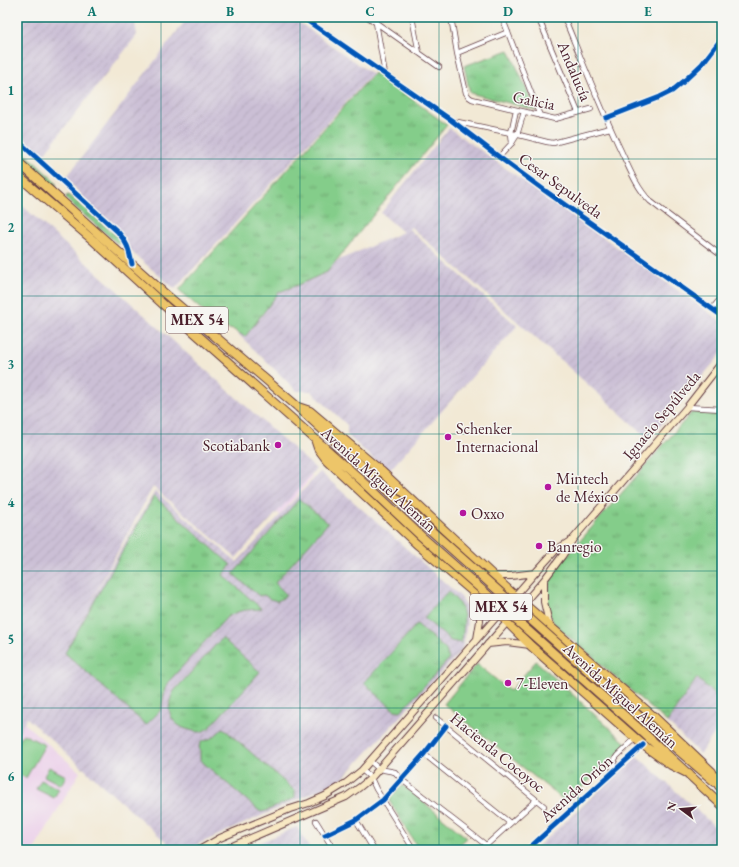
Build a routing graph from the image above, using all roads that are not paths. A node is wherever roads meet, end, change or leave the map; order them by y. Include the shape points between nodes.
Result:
1 (302, 17) edge
2 (368, 17) edge
3 (375, 17) edge
4 (412, 17) edge
5 (451, 17) edge
6 (502, 17) edge
7 (538, 17) edge
8 (564, 17) edge
9 (376, 23) junction
10 (508, 32) junction
11 (722, 38) edge
12 (457, 52) junction
13 (419, 53) junction
14 (439, 66) dead end
15 (385, 74) junction
16 (591, 109) dead end
17 (516, 110) junction
18 (524, 112) junction
19 (578, 112) junction
20 (540, 116) junction
21 (606, 118) junction
22 (451, 120) junction
23 (610, 128) junction
24 (511, 133) junction
25 (517, 135) junction
26 (17, 140) edge
27 (512, 143) junction
28 (499, 157) junction
29 (17, 162) edge
30 (17, 175) edge
31 (722, 256) edge
32 (132, 264) junction
33 (722, 297) edge
34 (712, 309) junction
35 (722, 316) edge
36 (722, 362) edge
37 (298, 407) junction
38 (687, 407) junction
39 (722, 409) edge
40 (315, 439) junction
41 (573, 540) junction
42 (486, 569) junction
43 (535, 574) junction
44 (494, 576) junction
45 (544, 580) junction
46 (468, 587) junction
47 (515, 596) junction
48 (480, 598) junction
49 (523, 603) junction
50 (499, 614) junction
51 (543, 620) junction
52 (508, 622) junction
53 (550, 627) junction
54 (477, 639) junction
55 (525, 639) junction
56 (488, 644) junction
57 (531, 646) junction
58 (436, 718) dead end
59 (446, 726) junction
60 (636, 738) junction
61 (643, 745) junction
62 (424, 754) junction
63 (370, 761) junction
64 (379, 769) junction
65 (362, 770) junction
66 (612, 772) junction
67 (689, 774) junction
68 (371, 778) junction
69 (402, 780) junction
70 (721, 787) edge
71 (383, 800) junction
72 (536, 800) junction
73 (722, 805) edge
74 (544, 806) dead end
75 (356, 820) junction
76 (316, 821) dead end
77 (510, 823) junction
78 (325, 835) junction
79 (486, 845) junction
80 (199, 850) edge
81 (223, 850) edge
82 (334, 850) edge
83 (374, 850) edge
84 (414, 850) edge
85 (481, 850) edge
86 (527, 850) edge

1 - 15 street, Cesar Sepulveda
2 - 9 street
3 - 9 street
4 - 13 street
5 - 12 street
6 - 10 street
7 - 19 street, Andalucía
8 - 21 street
9 - 13 street
9 - 15 street
10 - 12 street
10 - 20 street
11 - 21 street via 702,64 672,91
12 - 17 street, Galicia via 469,98
13 - 14 street
15 - 22 street, Cesar Sepulveda
16 - 19 street, Galicia
17 - 18 street, Galicia
17 - 24 street
18 - 20 street, Galicia
18 - 25 street
19 - 20 street, Galicia via 555,119
21 - 23 street
22 - 24 street
22 - 28 street, Cesar Sepulveda
23 - 25 street via 553,143
23 - 31 street via 644,195
24 - 25 street
24 - 27 street
25 - 27 street
26 - 32 street via 124,238
27 - 28 street
28 - 34 street, Cesar Sepulveda
29 - 32 highway, Avenida Miguel Alemán / MEX 54
30 - 40 highway, Avenida Miguel Alemán / MEX 54
32 - 37 highway, Avenida Miguel Alemán / MEX 54
33 - 34 street
34 - 35 street, Cesar Sepulveda
36 - 38 main road, Ignacio Sepúlveda
37 - 42 highway via 310,411 329,427
37 - 70 highway, Avenida Miguel Alemán / MEX 54, bridge via 433,532
38 - 39 street
38 - 41 main road, Ignacio Sepúlveda
40 - 46 highway via 318,448 334,468
40 - 67 highway, Avenida Miguel Alemán / MEX 54, bridge
41 - 43 main road, Ignacio Sepúlveda via 556,550
41 - 45 main road, Ignacio Sepúlveda
42 - 44 highway
42 - 46 highway via 480,583
43 - 44 main road
43 - 47 main road, Ignacio Sepúlveda
44 - 47 highway
45 - 49 main road, Ignacio Sepúlveda
45 - 53 main road via 544,602
46 - 48 highway
47 - 49 highway
47 - 50 main road, Ignacio Sepúlveda
48 - 50 highway
48 - 54 main road
49 - 51 highway
49 - 52 main road, Ignacio Sepúlveda
50 - 52 highway
50 - 54 main road, Ignacio Sepúlveda
51 - 53 highway
51 - 55 highway via 536,621 528,628
52 - 55 highway
52 - 56 main road, Ignacio Sepúlveda
53 - 70 highway via 653,716 712,772
54 - 63 main road, Ignacio Sepúlveda
55 - 57 highway
56 - 57 main road via 507,642
56 - 64 main road, Ignacio Sepúlveda
57 - 60 highway
58 - 59 street, Hacienda Cocoyoc
59 - 62 street
59 - 72 street, Hacienda Cocoyoc
60 - 61 highway
60 - 66 street, Avenida Orión via 617,756
61 - 66 street, Avenida Orión
61 - 67 highway
62 - 69 street
62 - 77 street
63 - 64 street
63 - 65 main road, Ignacio Sepúlveda
64 - 68 main road, Ignacio Sepúlveda
64 - 69 street via 395,772
65 - 68 street
65 - 80 main road, Ignacio Sepúlveda via 325,796 234,832
66 - 86 street, Avenida Orión
67 - 73 highway, Avenida Miguel Alemán / MEX 54
68 - 71 street
68 - 81 main road, Ignacio Sepúlveda via 346,796
69 - 71 street
69 - 79 street
71 - 75 street
71 - 84 street
72 - 74 street, Hacienda Cocoyoc
72 - 77 street
75 - 78 street
75 - 83 street
76 - 78 street
77 - 79 street
78 - 82 street
79 - 85 street

